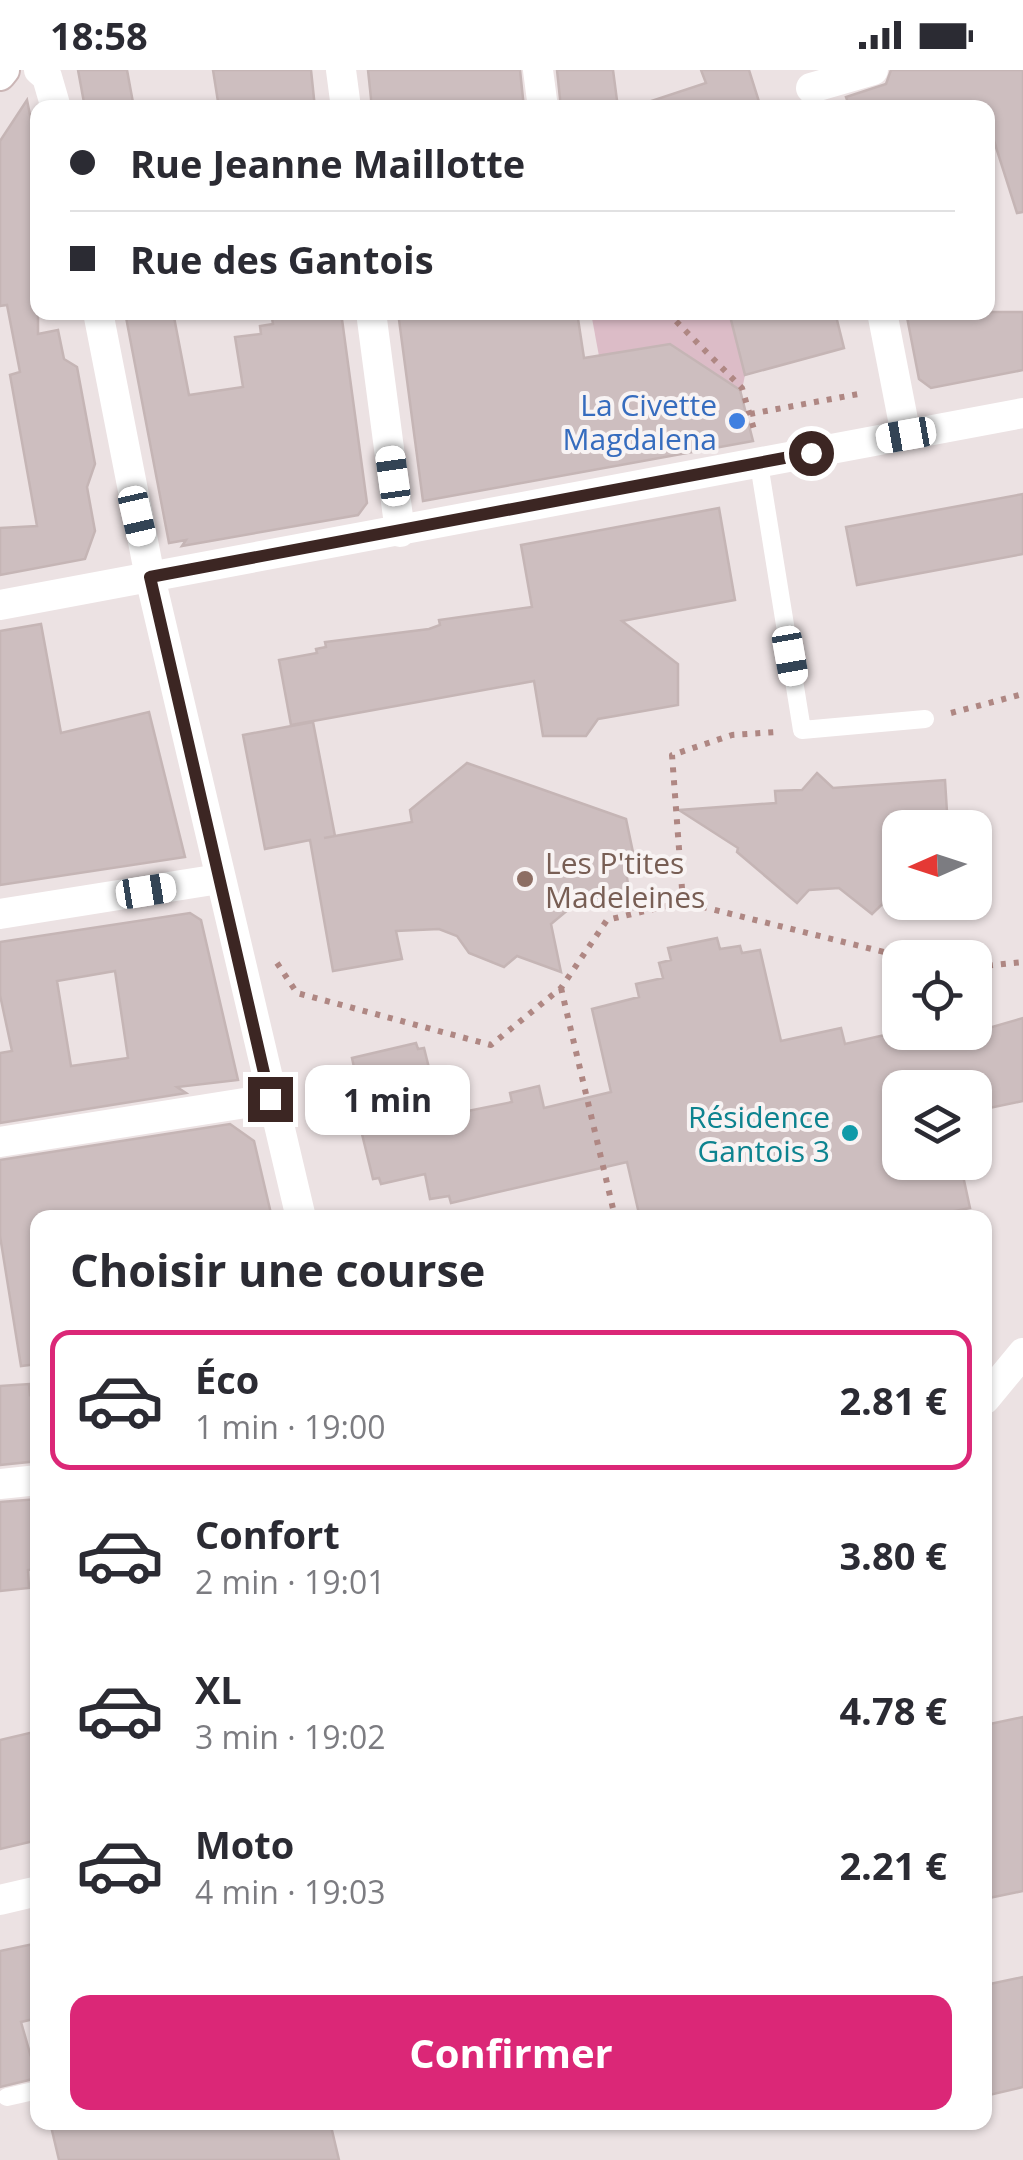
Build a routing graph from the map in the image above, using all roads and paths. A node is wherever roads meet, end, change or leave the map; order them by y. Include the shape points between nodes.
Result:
1 (39, 70) edge
2 (341, 70) edge
3 (538, 70) edge
4 (873, 70) edge
5 (811, 89) edge
6 (54, 100) edge
7 (345, 100) edge
8 (541, 100) edge
9 (100, 320) edge
10 (372, 320) edge
11 (676, 320) edge
12 (884, 320) edge
13 (1023, 413) edge
14 (750, 414) junction
15 (903, 421) junction
16 (759, 464) junction
17 (400, 532) junction
18 (150, 577) junction
19 (0, 605) edge
20 (1023, 694) edge
21 (926, 719) joint
22 (802, 730) junction
23 (220, 879) junction
24 (682, 902) junction
25 (0, 914) edge
26 (882, 952) edge
27 (275, 960) dead end
28 (1023, 962) edge
29 (992, 965) edge
30 (561, 988) junction
31 (270, 1099) junction
32 (0, 1142) edge
33 (299, 1210) edge
34 (613, 1210) edge
35 (1023, 1353) edge
36 (992, 1391) edge
37 (30, 1481) edge
38 (0, 1484) edge
39 (30, 1893) edge
40 (0, 1900) edge
41 (30, 2092) edge
42 (7, 2097) dead end

1 - 6 street
2 - 7 street
3 - 8 street
4 - 5 street
9 - 18 street
10 - 17 street
11 - 14 path via 742,388
12 - 15 street
13 - 15 street
14 - 15 path via 863,390 868,412
14 - 16 path
15 - 16 street
16 - 17 street
16 - 22 lane
17 - 18 street
18 - 19 street
18 - 23 street
20 - 21 path
21 - 22 lane
22 - 24 path via 732,735 672,755
23 - 25 street
23 - 31 street
24 - 26 path
24 - 30 path via 606,920
27 - 30 path via 298,992 490,1046
28 - 29 path
30 - 34 path
31 - 32 street
31 - 33 street
35 - 36 street
37 - 38 street
39 - 40 street
41 - 42 lane

